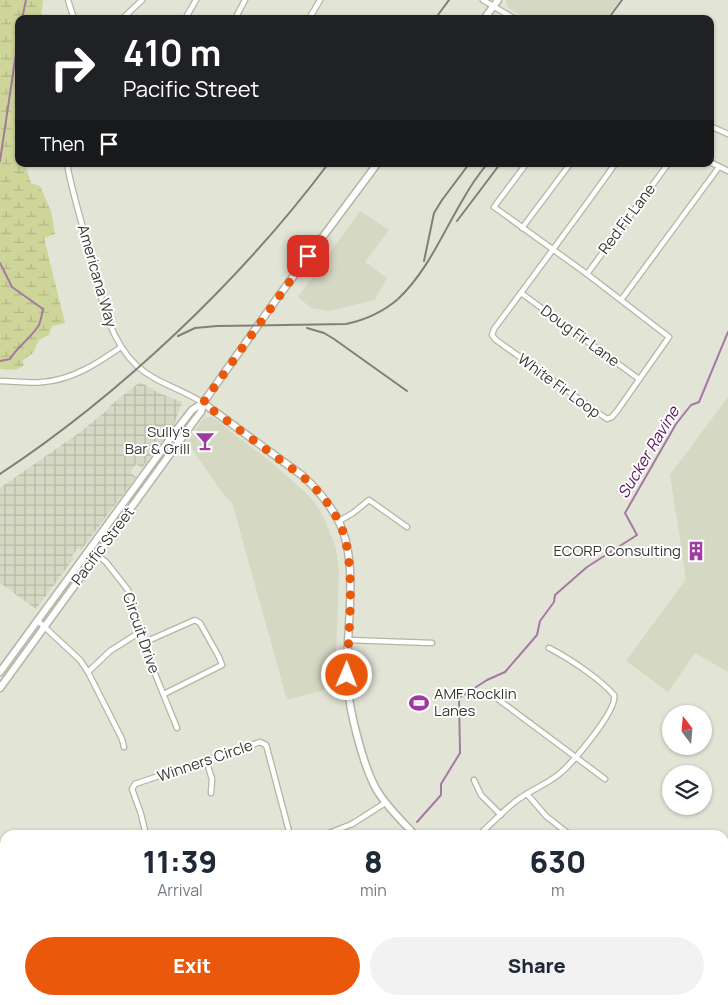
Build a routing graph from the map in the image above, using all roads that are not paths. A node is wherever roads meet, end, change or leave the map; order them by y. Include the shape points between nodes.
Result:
1 (68, 0) edge
2 (142, 0) edge
3 (196, 0) edge
4 (245, 0) edge
5 (320, 0) edge
6 (483, 0) edge
7 (498, 0) edge
8 (494, 6) junction
9 (73, 15) edge
10 (126, 15) edge
11 (187, 15) edge
12 (237, 15) edge
13 (311, 15) edge
14 (487, 15) edge
15 (509, 15) edge
16 (714, 128) edge
17 (728, 134) edge
18 (714, 164) edge
19 (68, 167) edge
20 (375, 167) edge
21 (524, 167) edge
22 (568, 167) edge
23 (614, 167) edge
24 (666, 167) edge
25 (719, 167) junction
26 (728, 172) edge
27 (522, 228) junction
28 (552, 250) junction
29 (586, 274) junction
30 (521, 293) junction
31 (621, 300) junction
32 (121, 347) junction
33 (639, 379) junction
34 (0, 381) edge
35 (203, 403) junction
36 (339, 521) junction
37 (407, 528) dead end
38 (90, 549) junction
39 (97, 555) junction
40 (37, 620) junction
41 (44, 626) junction
42 (140, 632) junction
43 (348, 640) junction
44 (143, 643) junction
45 (432, 643) dead end
46 (549, 648) dead end
47 (0, 672) edge
48 (88, 672) junction
49 (0, 688) edge
50 (164, 694) junction
51 (499, 700) dead end
52 (177, 728) dead end
53 (124, 747) dead end
54 (577, 757) junction
55 (206, 760) junction
56 (605, 779) dead end
57 (474, 780) dead end
58 (211, 793) dead end
59 (527, 794) junction
60 (385, 803) junction
61 (500, 815) junction
62 (145, 830) edge
63 (289, 830) edge
64 (337, 830) edge
65 (410, 830) edge
66 (484, 830) edge
67 (564, 830) edge

1 - 9 street
2 - 10 street
3 - 11 street
4 - 12 street
5 - 13 street
6 - 8 street
7 - 8 main road
8 - 14 main road
8 - 15 street
16 - 17 street
18 - 25 street
19 - 32 street, Americana Way via 108,318
20 - 35 main road, Pacific Street
21 - 27 street via 494,207
22 - 27 street
23 - 28 street
24 - 29 street, Red Fir Lane
25 - 26 street
25 - 31 street
27 - 28 street
28 - 29 street, White Fir Loop
28 - 30 street, White Fir Loop
29 - 31 street, White Fir Loop
30 - 33 street, Doug Fir Lane
30 - 33 street, White Fir Loop via 494,329 492,335 496,340 606,419 617,412
31 - 33 street, White Fir Loop via 669,337
32 - 34 street via 91,366 60,379
32 - 35 street, Americana Way via 144,372
35 - 36 main road via 302,476 322,495
35 - 38 main road, Pacific Street via 192,410
35 - 39 main road, Pacific Street via 201,412
36 - 37 street via 369,500
36 - 43 main road via 350,571
38 - 39 street, Circuit Drive
38 - 40 main road, Pacific Street
39 - 41 main road, Pacific Street
39 - 42 street, Circuit Drive via 128,590
40 - 41 street
40 - 47 main road, Pacific Street
41 - 48 street via 80,660
41 - 49 main road, Pacific Street
42 - 44 street, Circuit Drive
42 - 48 street via 115,647
43 - 45 street
43 - 60 main road via 347,675 352,712 369,774
44 - 50 street, Circuit Drive
44 - 50 street via 195,620 219,657 222,666
46 - 54 street via 614,695 609,713
48 - 53 street
50 - 52 street, Circuit Drive
51 - 54 street
54 - 56 street
54 - 59 street via 559,774
55 - 58 street via 212,779
55 - 62 street, Winners Circle via 133,786
55 - 63 street, Winners Circle via 260,742 266,745
57 - 61 street via 481,795
59 - 61 street
59 - 67 street
60 - 64 street
60 - 65 main road
61 - 66 street

